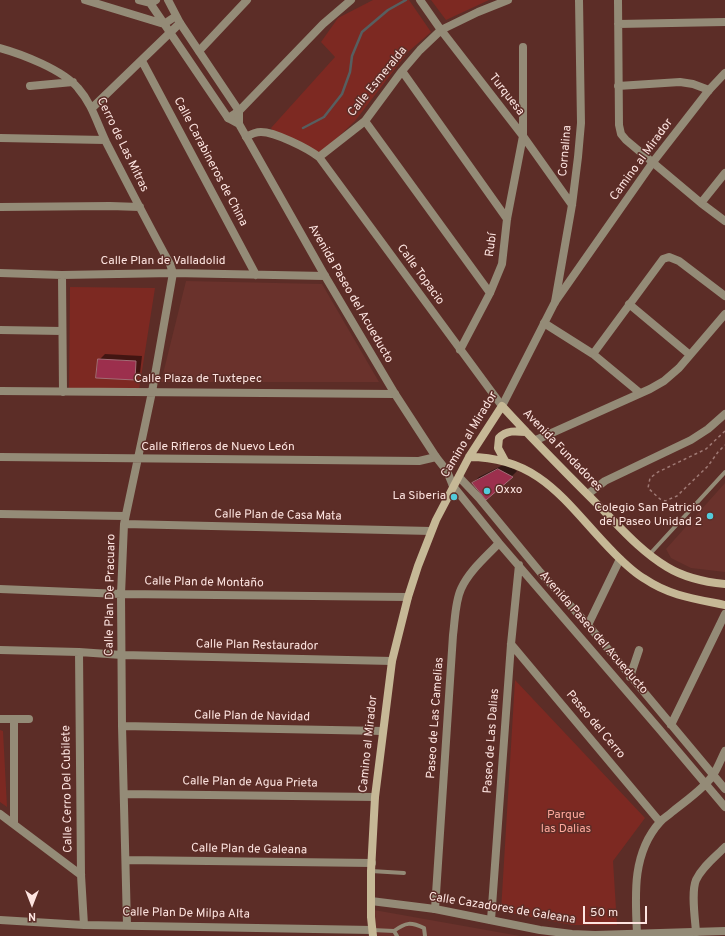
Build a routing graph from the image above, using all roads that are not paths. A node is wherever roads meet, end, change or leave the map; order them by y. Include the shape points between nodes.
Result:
1 (85, 0) edge
2 (139, 0) edge
3 (168, 0) edge
4 (247, 0) edge
5 (351, 0) edge
6 (420, 0) edge
7 (508, 0) edge
8 (579, 0) edge
9 (618, 0) edge
10 (152, 1) edge
11 (178, 19) junction
12 (725, 22) edge
13 (164, 24) junction
14 (618, 24) junction
15 (441, 30) junction
16 (170, 33) junction
17 (523, 47) dead end
18 (0, 48) edge
19 (199, 51) junction
20 (142, 61) junction
21 (402, 71) junction
22 (725, 73) edge
23 (72, 82) junction
24 (30, 86) dead end
25 (618, 86) junction
26 (709, 90) junction
27 (92, 108) junction
28 (239, 111) junction
29 (228, 118) junction
30 (365, 121) junction
31 (239, 124) junction
32 (523, 136) junction
33 (246, 137) junction
34 (0, 138) edge
35 (105, 140) junction
36 (319, 157) junction
37 (653, 162) junction
38 (725, 173) edge
39 (701, 203) junction
40 (572, 205) junction
41 (0, 207) edge
42 (140, 207) junction
43 (507, 219) junction
44 (725, 221) edge
45 (0, 273) edge
46 (173, 273) junction
47 (62, 275) junction
48 (256, 275) junction
49 (325, 276) junction
50 (490, 293) junction
51 (725, 296) edge
52 (555, 302) junction
53 (629, 304) junction
54 (725, 314) edge
55 (544, 323) junction
56 (0, 330) edge
57 (62, 331) junction
58 (460, 350) junction
59 (593, 354) junction
60 (690, 355) junction
61 (0, 391) edge
62 (63, 392) junction
63 (152, 392) junction
64 (395, 394) junction
65 (640, 394) junction
66 (502, 406) junction
67 (725, 414) edge
68 (526, 432) junction
69 (536, 440) junction
70 (0, 457) edge
71 (436, 457) junction
72 (469, 457) junction
73 (137, 459) junction
74 (505, 461) junction
75 (448, 471) junction
76 (725, 472) edge
77 (459, 477) junction
78 (453, 486) junction
79 (588, 494) junction
80 (0, 514) edge
81 (125, 520) junction
82 (431, 531) junction
83 (499, 544) junction
84 (649, 555) junction
85 (620, 559) junction
86 (519, 565) junction
87 (540, 572) junction
88 (531, 581) junction
89 (725, 584) edge
90 (0, 589) edge
91 (121, 594) junction
92 (408, 597) junction
93 (725, 605) edge
94 (725, 614) edge
95 (588, 625) junction
96 (511, 644) junction
97 (0, 650) edge
98 (639, 650) dead end
99 (79, 652) junction
100 (122, 655) junction
101 (392, 661) junction
102 (630, 677) junction
103 (0, 719) edge
104 (14, 719) junction
105 (29, 719) dead end
106 (671, 725) junction
107 (122, 726) junction
108 (383, 731) junction
109 (725, 750) edge
110 (713, 776) junction
111 (705, 784) junction
112 (725, 789) edge
113 (124, 794) junction
114 (375, 797) junction
115 (725, 808) edge
116 (0, 814) edge
117 (660, 822) junction
118 (14, 824) junction
119 (725, 847) edge
120 (126, 860) junction
121 (371, 867) junction
122 (404, 873) dead end
123 (81, 874) junction
124 (371, 901) junction
125 (434, 909) junction
126 (0, 920) edge
127 (491, 920) junction
128 (84, 925) junction
129 (127, 925) junction
130 (394, 931) junction
131 (725, 931) edge
132 (696, 932) junction
133 (372, 933) edge
134 (637, 933) junction
135 (396, 936) edge
136 (425, 936) edge

1 - 13 street
2 - 10 street
3 - 11 street
4 - 19 street
5 - 28 street via 323,24
6 - 15 street, Turquesa
7 - 15 street, Calle Esmeralda
8 - 40 street, Cornalina via 581,123
9 - 14 street
10 - 13 street
11 - 13 street
11 - 16 street
11 - 19 street
12 - 14 street
13 - 16 street
14 - 25 street
15 - 21 street, Calle Esmeralda
15 - 32 street, Turquesa
16 - 20 street
16 - 29 street
17 - 32 street, Rubí
18 - 23 street, Cerro de Las Mitras via 48,67
19 - 28 street
20 - 27 street
20 - 48 street, Calle Carabineros de China
21 - 30 street, Calle Esmeralda
21 - 43 street
22 - 26 street, Camino al Mirador
23 - 24 street
23 - 27 street, Cerro de Las Mitras
25 - 26 street via 680,82
25 - 37 street via 621,134
26 - 37 street, Camino al Mirador
27 - 35 street, Cerro de Las Mitras
28 - 29 street
28 - 31 street, Avenida Paseo del Acueducto
29 - 31 street
30 - 36 street, Calle Esmeralda
30 - 50 street
31 - 33 street, Avenida Paseo del Acueducto
32 - 40 street, Turquesa
32 - 43 street, Rubí
33 - 36 street via 253,133 266,132
33 - 49 street, Avenida Paseo del Acueducto
34 - 35 street
35 - 42 street, Cerro de Las Mitras
36 - 58 street, Calle Topacio
37 - 39 street
37 - 52 street, Camino al Mirador
38 - 39 street
39 - 44 street
40 - 52 street, Cornalina
41 - 42 street
42 - 46 street
43 - 50 street, Rubí via 502,264
45 - 47 street, Calle Plan de Valladolid
46 - 47 street, Calle Plan de Valladolid
46 - 48 street, Calle Plan de Valladolid
46 - 63 street, Calle Plan De Pracuaro
47 - 57 street
48 - 49 street, Calle Plan de Valladolid
49 - 64 street, Avenida Paseo del Acueducto
50 - 58 street, Rubí
51 - 53 street via 679,261 669,257 661,261
52 - 55 street, Camino al Mirador
53 - 59 street
53 - 60 street
54 - 60 street
55 - 59 street
55 - 66 street, Camino al Mirador
56 - 57 street
57 - 62 street
58 - 66 street, Calle Topacio
59 - 65 street
60 - 65 street via 664,380
61 - 62 street, Calle Plaza de Tuxtepec
62 - 63 street, Calle Plaza de Tuxtepec
63 - 64 street, Calle Plaza de Tuxtepec
63 - 73 street, Calle Plan De Pracuaro
64 - 71 street, Avenida Paseo del Acueducto
65 - 69 street
66 - 68 main road, Avenida Fundadores
66 - 72 main road, Camino al Mirador
67 - 79 street via 691,440 605,481
68 - 69 main road, Avenida Fundadores
68 - 74 main road via 508,432 499,438 498,448
69 - 79 main road, Avenida Fundadores
70 - 73 street, Calle Rifleros de Nuevo León
71 - 73 street, Calle Rifleros de Nuevo León via 419,461
71 - 75 street, Avenida Paseo del Acueducto
72 - 74 main road
72 - 77 main road, Camino al Mirador
73 - 81 street, Calle Plan De Pracuaro
74 - 85 main road via 524,468 547,484
75 - 77 street, Avenida Paseo del Acueducto
75 - 78 street, Avenida Paseo del Acueducto
76 - 84 lane
77 - 78 main road, Camino al Mirador
77 - 87 street, Avenida Paseo del Acueducto via 480,498
78 - 82 main road, Camino al Mirador
78 - 83 street, Avenida Paseo del Acueducto
79 - 84 main road, Avenida Fundadores
80 - 81 street, Calle Plan de Casa Mata
81 - 82 street, Calle Plan de Casa Mata
81 - 91 street, Calle Plan De Pracuaro
82 - 92 main road, Camino al Mirador
83 - 86 street, Avenida Paseo del Acueducto
83 - 125 street, Paseo de Las Camelias via 466,580 460,590 457,605
84 - 89 main road, Avenida Fundadores via 691,578
85 - 93 main road via 644,579 671,594
85 - 95 street
86 - 88 street, Avenida Paseo del Acueducto
86 - 96 street, Paseo de Las Dalias
87 - 88 street
87 - 95 street, Avenida Paseo del Acueducto
88 - 111 street, Avenida Paseo del Acueducto
90 - 91 street, Calle Plan de Montaño
91 - 92 street, Calle Plan de Montaño
91 - 100 street, Calle Plan De Pracuaro
92 - 101 main road, Camino al Mirador
94 - 106 street
95 - 102 street, Avenida Paseo del Acueducto
96 - 117 street, Paseo del Cerro
96 - 127 street, Paseo de Las Dalias
97 - 99 street, Calle Plan Restaurador
98 - 102 street
99 - 100 street, Calle Plan Restaurador
99 - 123 street, Calle Cerro Del Cubilete
100 - 101 street, Calle Plan Restaurador
100 - 107 street, Calle Plan De Pracuaro
101 - 108 main road, Camino al Mirador
102 - 106 street, Avenida Paseo del Acueducto
103 - 104 street
104 - 105 street
104 - 118 street
106 - 110 street, Avenida Paseo del Acueducto
107 - 108 street, Calle Plan de Navidad
107 - 113 street, Calle Plan De Pracuaro
108 - 114 main road, Camino al Mirador
109 - 110 street
110 - 111 street
110 - 112 street, Avenida Paseo del Acueducto
111 - 115 street, Avenida Paseo del Acueducto
111 - 117 street
113 - 114 street, Calle Plan de Agua Prieta
113 - 120 street, Calle Plan De Pracuaro
114 - 121 main road, Camino al Mirador
116 - 118 street
117 - 134 street via 644,846 639,860 635,902
118 - 123 street
119 - 132 street via 696,879
120 - 121 street, Calle Plan de Galeana
120 - 129 street, Calle Plan De Pracuaro
121 - 122 lane
121 - 124 main road, Camino al Mirador
123 - 128 street, Calle Cerro Del Cubilete
124 - 125 street, Calle Cazadores de Galeana
124 - 133 main road, Camino al Mirador
125 - 127 street, Calle Cazadores de Galeana
126 - 128 street, Calle Plan De Milpa Alta
127 - 134 street, Calle Cazadores de Galeana via 572,934
128 - 129 street, Calle Plan De Milpa Alta
129 - 133 street, Calle Plan De Milpa Alta
130 - 133 lane
130 - 135 lane
130 - 136 lane via 401,926 415,924 424,928
131 - 132 street, Calle Cazadores de Galeana
132 - 134 street, Calle Cazadores de Galeana

